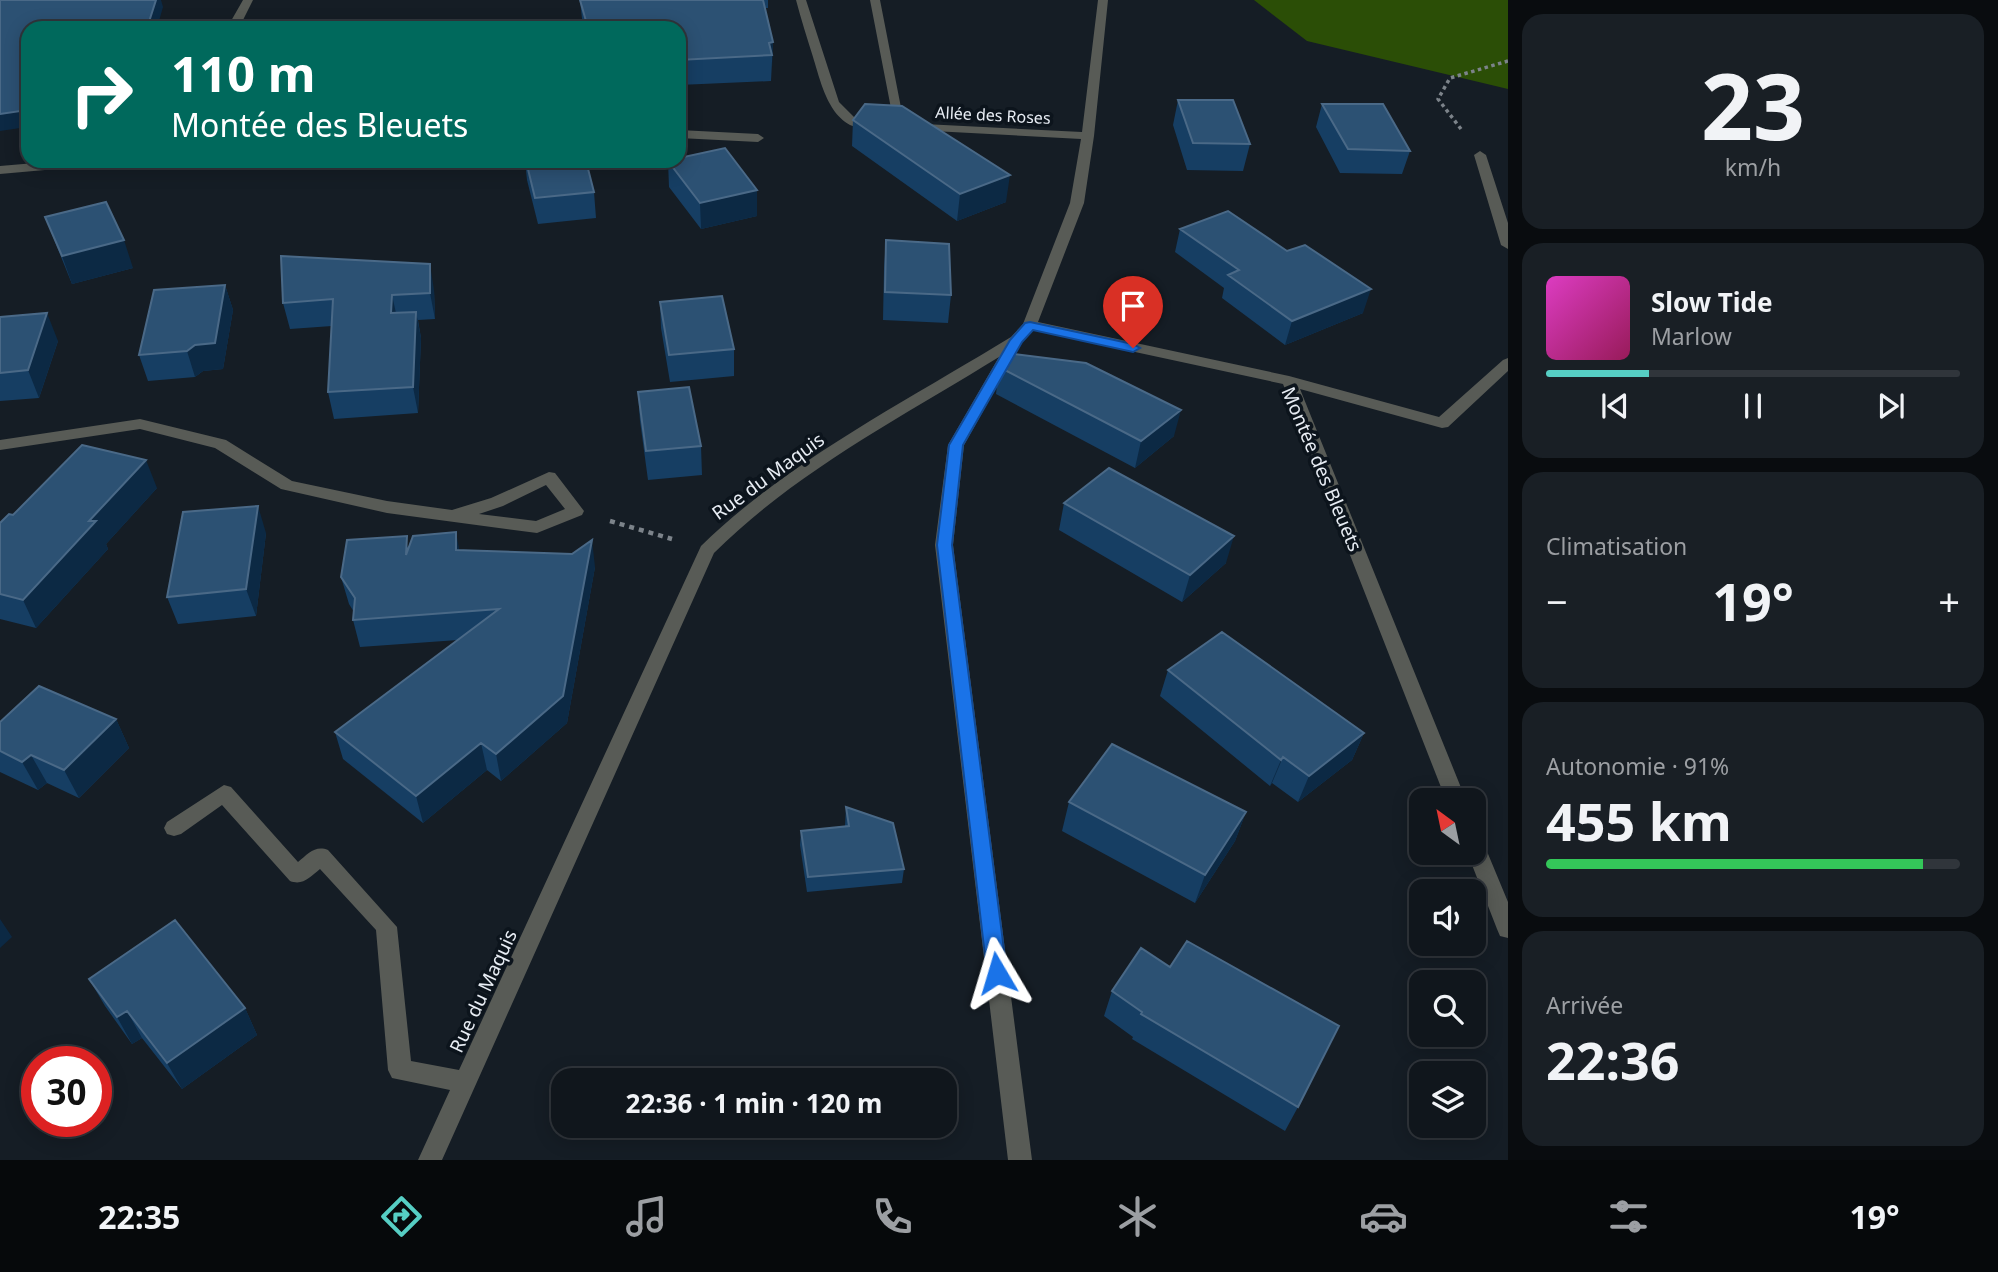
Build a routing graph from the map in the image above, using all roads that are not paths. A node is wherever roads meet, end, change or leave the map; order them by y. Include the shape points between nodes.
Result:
1 (248, 0) edge
2 (801, 0) edge
3 (874, 0) edge
4 (1103, 0) edge
5 (237, 21) edge
6 (899, 126) junction
7 (686, 134) edge
8 (1088, 136) junction
9 (758, 138) dead end
10 (1480, 155) road end
11 (21, 161) edge
12 (21, 167) edge
13 (0, 168) edge
14 (1508, 245) edge
15 (1023, 333) junction
16 (1508, 363) edge
17 (1289, 381) junction
18 (0, 445) edge
19 (449, 517) junction
20 (1451, 788) edge
21 (174, 828) dead end
22 (1483, 865) edge
23 (1508, 929) edge
24 (465, 1082) junction
25 (430, 1160) edge
26 (1020, 1160) edge

1 - 5 street
2 - 6 street, Allée des Roses via 841,116 860,125
3 - 6 street
4 - 8 street
6 - 8 street, Allée des Roses
7 - 9 street
8 - 15 street via 1077,203
10 - 14 street
11 - 13 street
12 - 13 street
15 - 17 street, Montée des Bleuets
15 - 24 street, Rue du Maquis via 818,462 733,523 707,550
15 - 26 street via 956,445 944,545
16 - 17 street via 1442,423
17 - 20 street, Montée des Bleuets
18 - 19 street via 140,424 220,444 287,485
19 - 19 street via 537,527 576,511 549,477 496,502
21 - 24 street via 223,793 297,875 321,856 386,927 400,1070
22 - 23 street
24 - 25 street, Rue du Maquis

